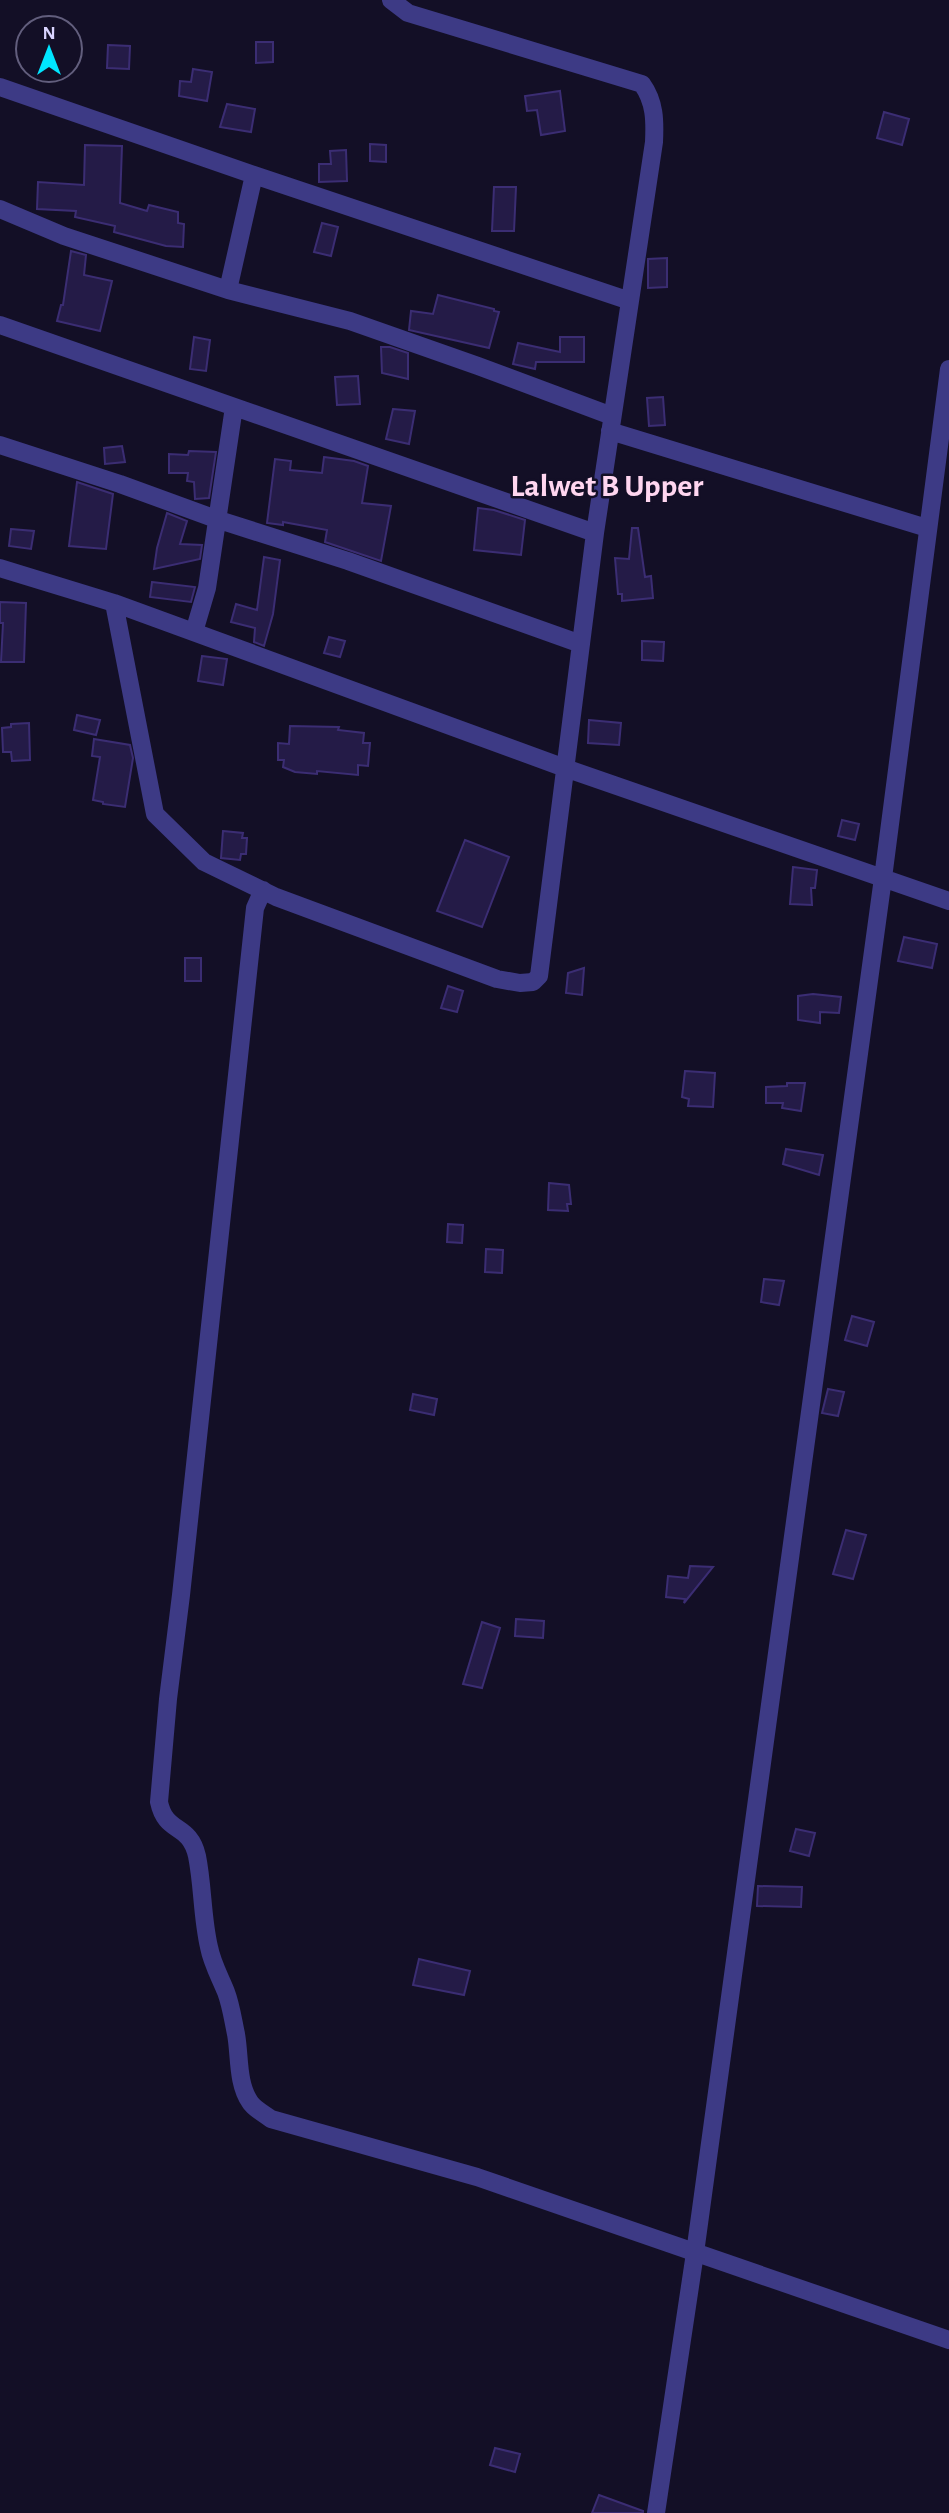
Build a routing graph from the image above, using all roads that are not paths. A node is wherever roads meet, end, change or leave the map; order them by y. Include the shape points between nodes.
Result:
1 (391, 0) edge
2 (0, 87) edge
3 (254, 175) junction
4 (0, 209) edge
5 (228, 289) junction
6 (630, 301) junction
7 (0, 325) edge
8 (949, 369) edge
9 (234, 407) junction
10 (611, 424) junction
11 (0, 445) edge
12 (216, 519) junction
13 (927, 528) junction
14 (595, 533) junction
15 (0, 568) edge
16 (114, 603) junction
17 (194, 632) junction
18 (581, 645) junction
19 (565, 768) junction
20 (883, 878) junction
21 (263, 890) junction
22 (949, 901) edge
23 (695, 2253) junction
24 (949, 2340) edge
25 (656, 2513) edge

1 - 6 street via 408,13 642,84 650,94 654,142
2 - 3 street
3 - 5 street
3 - 6 street
4 - 5 street via 64,236
5 - 10 street via 350,321 478,366
6 - 10 street
7 - 9 street
8 - 13 street
9 - 12 street
9 - 14 street
10 - 13 street
10 - 14 street
11 - 12 street
12 - 17 street via 207,588
12 - 18 street
13 - 20 street
14 - 18 street
15 - 16 street
16 - 17 street
16 - 21 street via 155,814 204,862
17 - 19 street
18 - 19 street
19 - 20 street
19 - 21 street via 541,964 533,982 497,979
20 - 22 street
20 - 23 street
21 - 23 street via 255,908 159,1802 168,1823 193,1842 208,1944 226,1994 241,2078 250,2104 271,2119 477,2177
23 - 24 street
23 - 25 street

